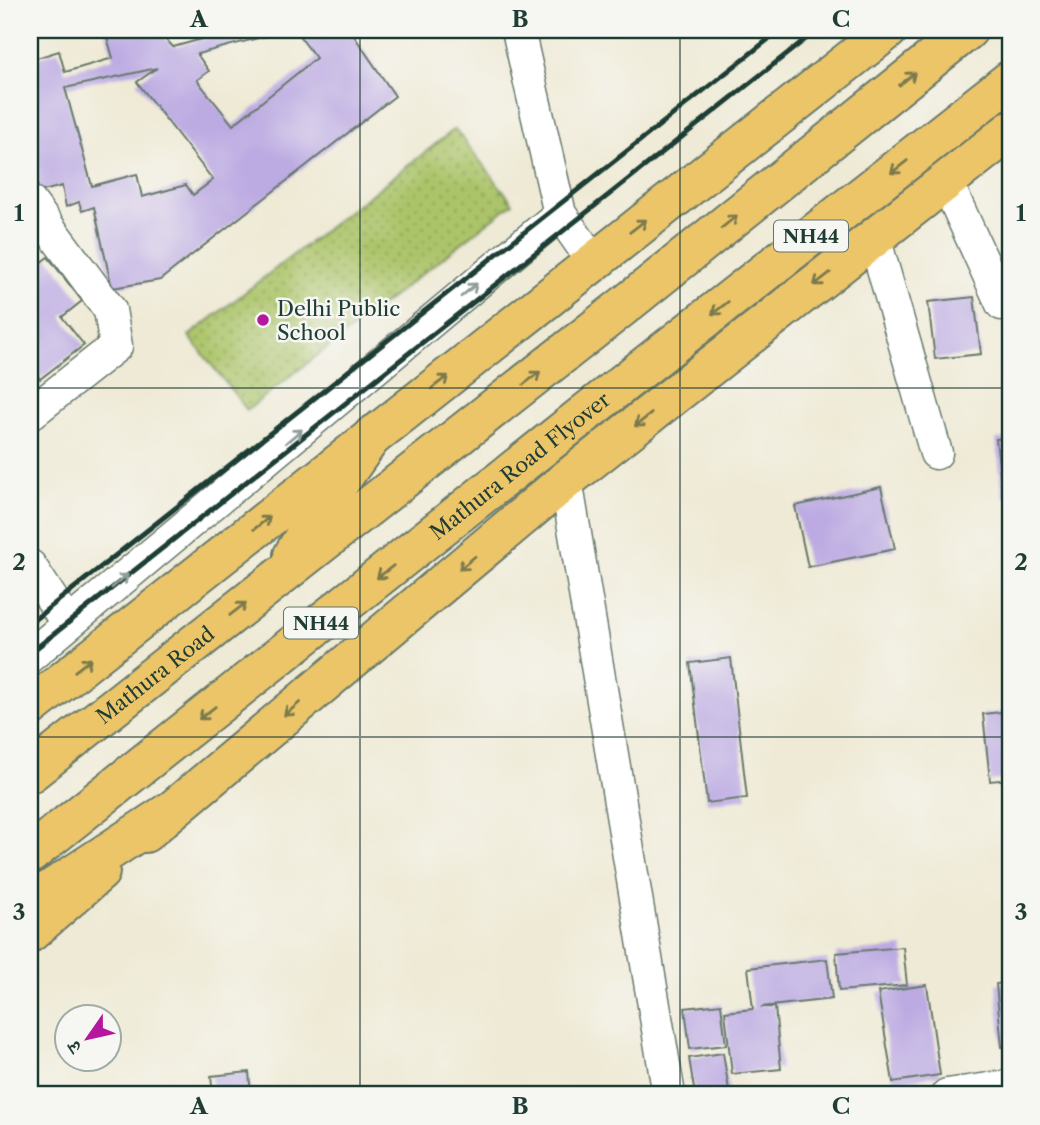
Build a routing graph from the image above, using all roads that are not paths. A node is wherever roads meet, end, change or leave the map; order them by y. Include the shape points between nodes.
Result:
1 (518, 30) edge
2 (888, 30) edge
3 (968, 30) edge
4 (1010, 80) edge
5 (1010, 131) edge
6 (946, 181) junction
7 (30, 202) edge
8 (560, 214) junction
9 (874, 237) junction
10 (593, 261) junction
11 (1002, 304) dead end
12 (30, 414) edge
13 (373, 435) junction
14 (936, 453) dead end
15 (566, 480) junction
16 (30, 566) edge
17 (281, 575) junction
18 (68, 624) junction
19 (30, 656) edge
20 (30, 707) edge
21 (30, 773) edge
22 (169, 812) junction
23 (30, 854) edge
24 (30, 903) edge
25 (30, 933) edge
26 (1010, 1086) edge
27 (669, 1095) edge
28 (947, 1095) edge

1 - 8 street
10 -> 2 main road
17 -> 3 main road, NH44
4 -> 23 main road, Mathura Road Flyover / NH44
5 - 6 main road
6 - 9 main road
6 - 11 street
7 - 12 street via 110,310 116,346
8 - 10 street
18 -> 8 street
9 - 14 street
9 -> 15 main road
13 -> 10 main road
13 - 17 main road
20 -> 13 main road
15 -> 22 main road
15 - 27 street
16 - 18 street
21 -> 17 main road, Mathura Road / NH44
18 - 19 street
22 - 24 main road
22 - 25 main road
26 - 28 street

